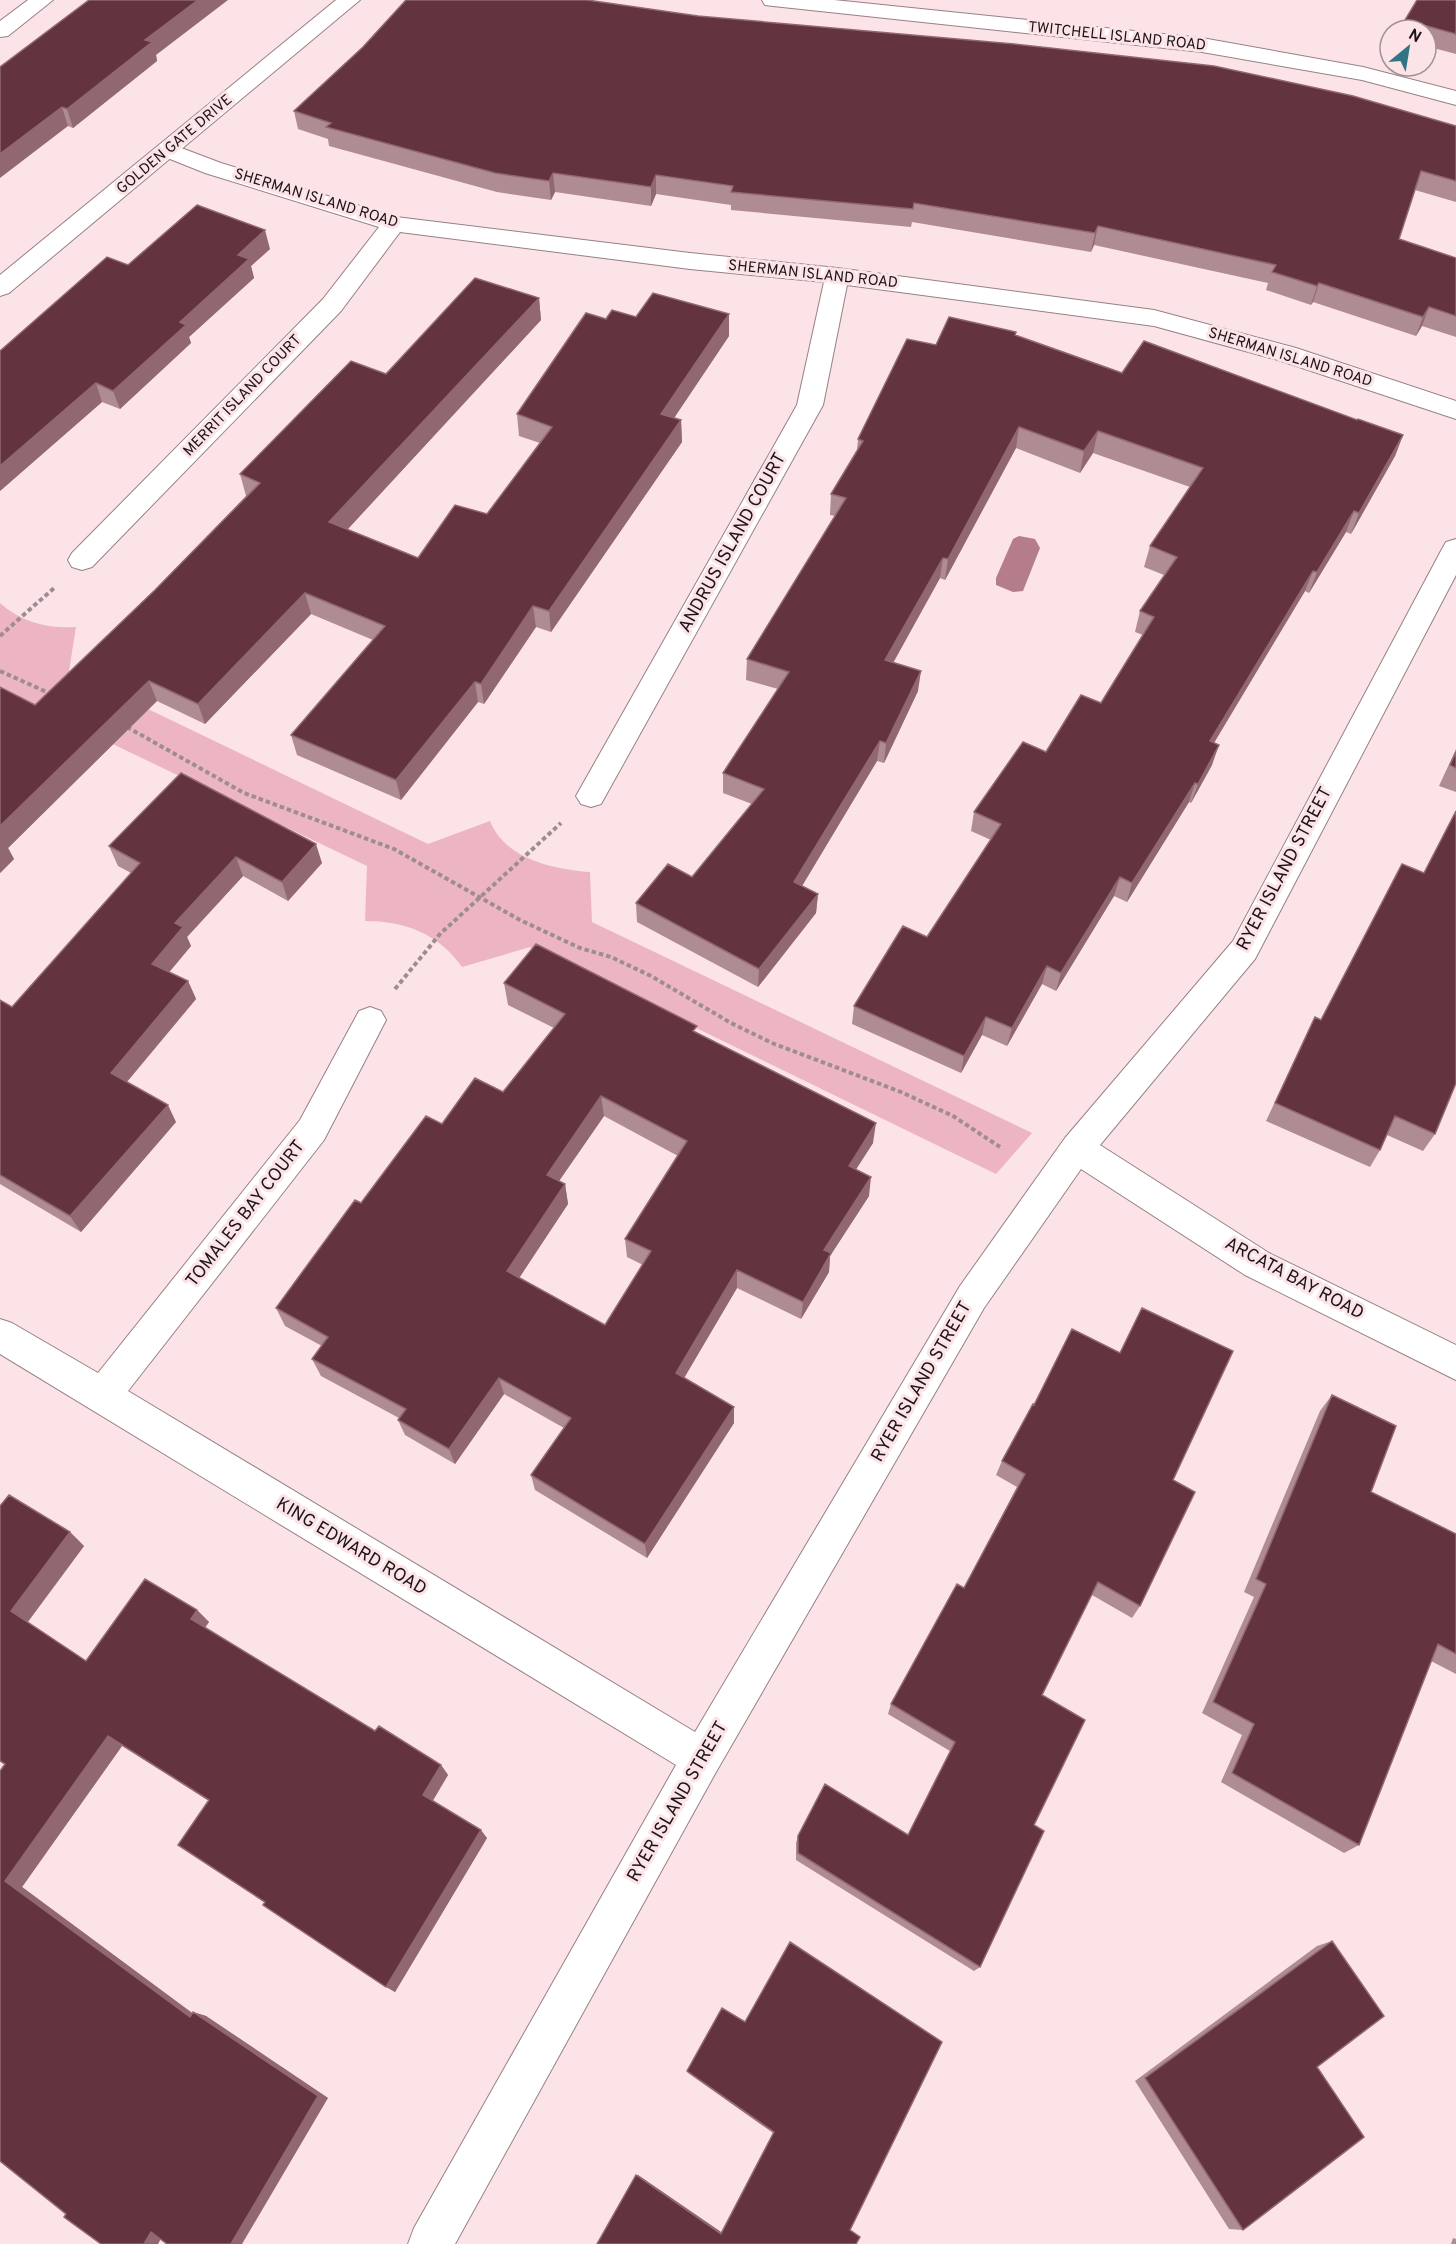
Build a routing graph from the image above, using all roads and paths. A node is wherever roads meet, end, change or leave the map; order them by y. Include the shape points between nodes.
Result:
1 (42, 0) edge
2 (349, 0) edge
3 (773, 0) edge
4 (0, 31) edge
5 (1456, 98) edge
6 (168, 150) junction
7 (394, 224) junction
8 (837, 276) junction
9 (0, 288) edge
10 (1456, 410) edge
11 (1456, 549) edge
12 (82, 560) joint
13 (0, 636) edge
14 (0, 671) edge
15 (59, 697) edge
16 (117, 723) edge
17 (591, 796) joint
18 (479, 897) junction
19 (370, 1020) joint
20 (1000, 1147) dead end
21 (1077, 1148) junction
22 (0, 1335) edge
23 (1456, 1363) edge
24 (103, 1395) junction
25 (702, 1758) junction
26 (430, 2244) edge

1 - 4 street
2 - 6 street, GOLDEN GATE DRIVE
3 - 5 street, TWITCHELL ISLAND ROAD via 1202,45 1362,74
6 - 7 street, SHERMAN ISLAND ROAD via 213,168
6 - 9 street, GOLDEN GATE DRIVE
7 - 8 street, SHERMAN ISLAND ROAD
7 - 12 street, MERRIT ISLAND COURT via 332,305
8 - 10 street, SHERMAN ISLAND ROAD via 1154,318 1287,354
8 - 17 street, ANDRUS ISLAND COURT via 810,405
11 - 21 street, RYER ISLAND STREET via 1244,950
12 - 13 path
14 - 15 path
16 - 18 path via 244,793 394,849
17 - 18 path
18 - 19 path via 440,934
18 - 20 path via 580,948 611,957 651,976 772,1043 953,1116
19 - 24 street, TOMALES BAY COURT via 312,1130
21 - 23 street, ARCATA BAY ROAD via 1257,1264
21 - 25 street, RYER ISLAND STREET via 972,1297
22 - 24 street, KING EDWARD ROAD
24 - 25 street, KING EDWARD ROAD
25 - 26 street, RYER ISLAND STREET

